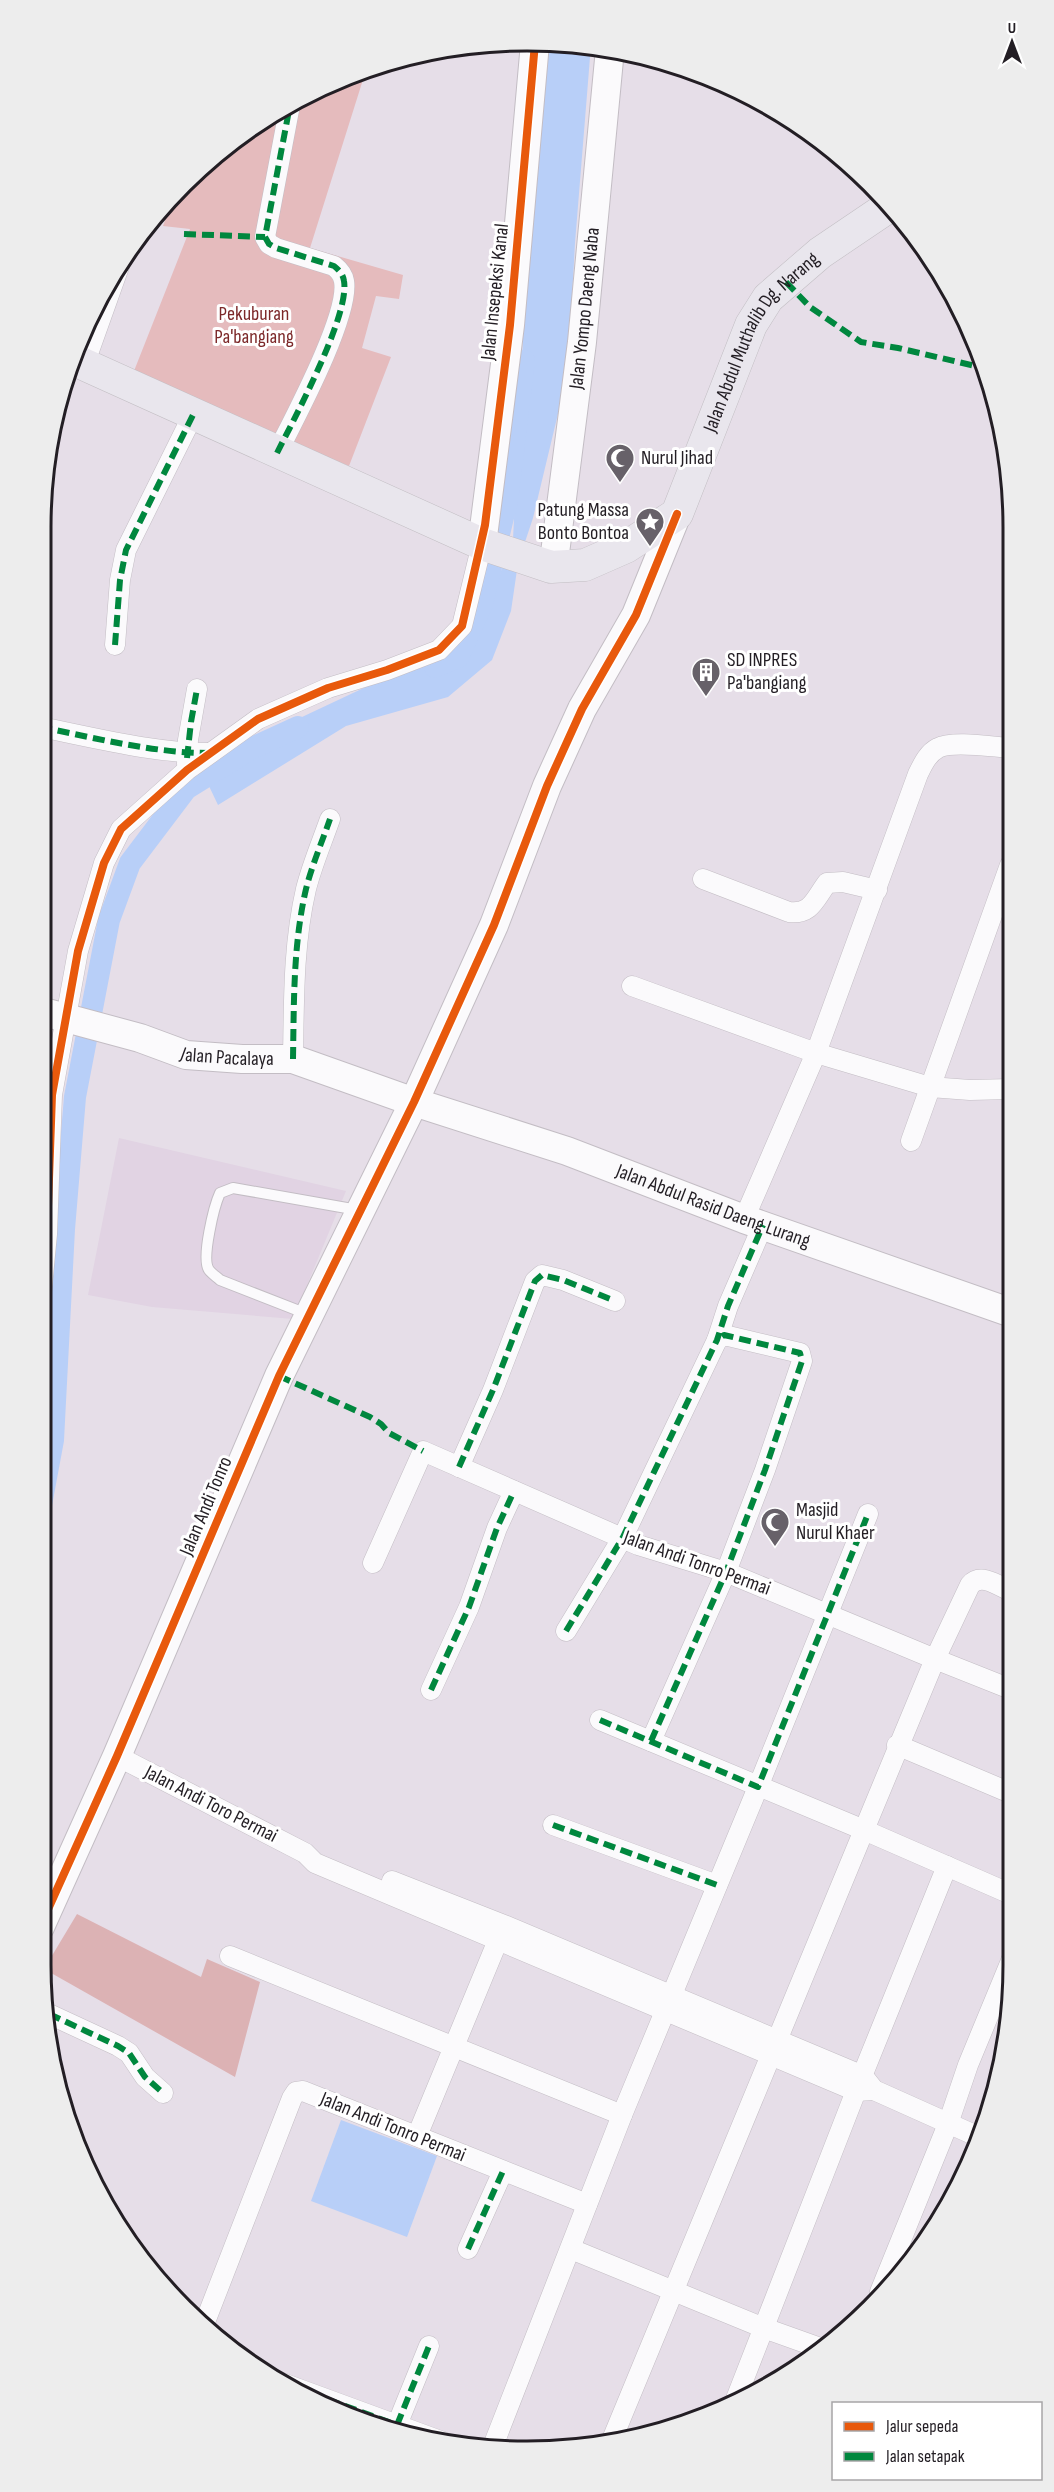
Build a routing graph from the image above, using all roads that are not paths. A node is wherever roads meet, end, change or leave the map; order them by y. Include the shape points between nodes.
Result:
1 (534, 51) edge
2 (609, 58) edge
3 (288, 116) edge
4 (883, 211) edge
5 (79, 367) edge
6 (193, 415) junction
7 (277, 453) junction
8 (677, 514) junction
9 (486, 545) junction
10 (626, 547) junction
11 (542, 564) junction
12 (652, 577) junction
13 (115, 645) dead end
14 (197, 688) dead end
15 (51, 730) edge
16 (1003, 748) edge
17 (187, 761) junction
18 (330, 819) dead end
19 (703, 879) dead end
20 (1003, 885) edge
21 (877, 890) junction
22 (632, 986) dead end
23 (72, 1020) edge
24 (816, 1053) junction
25 (292, 1059) junction
26 (930, 1087) junction
27 (1003, 1089) edge
28 (414, 1102) junction
29 (51, 1123) edge
30 (912, 1141) dead end
31 (359, 1210) junction
32 (754, 1222) junction
33 (615, 1301) dead end
34 (1003, 1310) edge
35 (309, 1315) junction
36 (717, 1340) junction
37 (459, 1467) junction
38 (514, 1491) junction
39 (867, 1514) dead end
40 (623, 1537) junction
41 (374, 1563) dead end
42 (726, 1572) junction
43 (1003, 1588) edge
44 (826, 1613) junction
45 (566, 1631) dead end
46 (935, 1659) junction
47 (1003, 1686) edge
48 (431, 1690) dead end
49 (600, 1720) dead end
50 (651, 1741) junction
51 (897, 1745) junction
52 (117, 1756) junction
53 (758, 1787) junction
54 (1003, 1790) edge
55 (553, 1825) dead end
56 (864, 1830) junction
57 (947, 1866) junction
58 (717, 1885) junction
59 (1003, 1891) edge
60 (51, 1903) edge
61 (501, 1932) junction
62 (230, 1956) dead end
63 (1002, 1982) edge
64 (669, 2004) junction
65 (54, 2016) edge
66 (454, 2048) junction
67 (775, 2048) junction
68 (864, 2086) junction
69 (163, 2093) dead end
70 (622, 2115) junction
71 (948, 2124) junction
72 (972, 2134) edge
73 (417, 2136) junction
74 (503, 2171) junction
75 (587, 2204) junction
76 (468, 2249) dead end
77 (571, 2249) junction
78 (886, 2278) edge
79 (673, 2291) junction
80 (207, 2317) edge
81 (764, 2328) junction
82 (429, 2346) dead end
83 (813, 2346) edge
84 (739, 2392) edge
85 (398, 2423) edge
86 (615, 2433) edge
87 (495, 2440) edge

1 - 9 street, Jalan Insepeksi Kanal
2 - 11 street, Jalan Yompo Daeng Naba via 582,342
3 - 7 street via 265,237 276,248 334,266 344,281 344,296 314,377
4 - 8 main road, Jalan Abdul Muthalib Dg. Narang via 820,253 768,298 751,325
5 - 6 main road
6 - 7 main road
6 - 13 street via 126,550
7 - 9 main road
8 - 10 main road
8 - 12 street, Jalan Andi Tonro
9 - 11 main road
9 - 17 street via 462,626 439,650 328,688 258,719 210,753
10 - 11 main road via 585,565
10 - 12 street
12 - 28 street, Jalan Andi Tonro via 551,776 494,926
14 - 17 street
15 - 17 street
16 - 21 street via 948,745 927,758
17 - 23 street via 121,829 108,852 78,951
18 - 25 street via 307,886 300,922 295,956
19 - 21 street via 800,914 807,911 827,883 843,882
20 - 26 street
21 - 24 street
22 - 24 street
23 - 25 street, Jalan Pacalaya via 186,1055
23 - 29 street via 52,1095
24 - 26 street
24 - 32 street
25 - 28 street, Jalan Pacalaya
26 - 27 street
26 - 30 street
28 - 31 street, Jalan Andi Tonro
28 - 32 street, Jalan Abdul Rasid Daeng Lurang via 567,1151
31 - 35 street, Jalan Andi Tonro
31 - 35 lane via 233,1188 220,1192 206,1260 209,1270 220,1280
32 - 34 street, Jalan Abdul Rasid Daeng Lurang
32 - 36 street
33 - 37 street via 563,1280 542,1275 535,1281
35 - 52 street, Jalan Andi Tonro via 279,1376
36 - 40 street
36 - 42 street via 724,1335 800,1353 802,1361
37 - 38 street, Jalan Andi Tonro Permai
37 - 41 street, Jalan Andi Tonro Permai via 423,1451
38 - 40 street, Jalan Andi Tonro Permai
38 - 48 street via 469,1607
39 - 44 street
40 - 42 street, Jalan Andi Tonro Permai
40 - 45 street
42 - 44 street, Jalan Andi Tonro Permai
42 - 50 street
43 - 46 street via 983,1579 974,1580
44 - 46 street, Jalan Andi Tonro Permai
44 - 53 street
46 - 47 street, Jalan Andi Tonro Permai
46 - 51 street
49 - 50 street
50 - 53 street
51 - 54 street
51 - 56 street
52 - 60 street, Jalan Andi Tonro
52 - 61 street, Jalan Andi Toro Permai via 313,1853 315,1863
53 - 56 street
53 - 58 street
55 - 58 street
56 - 57 street
56 - 67 street
57 - 59 street
57 - 68 street
58 - 64 street
61 - 64 street
61 - 66 street
62 - 66 street
63 - 71 street
64 - 67 street
64 - 70 street
65 - 69 street via 118,2046
66 - 70 street
66 - 73 street
67 - 68 street
67 - 79 street
68 - 71 street
68 - 81 street
70 - 75 street
71 - 72 street
71 - 78 street
73 - 74 street, Jalan Andi Tonro Permai
73 - 80 street, Jalan Andi Tonro Permai via 303,2091 296,2092
74 - 75 street, Jalan Andi Tonro Permai
74 - 76 street
75 - 77 street
77 - 79 street
77 - 87 street
79 - 81 street
79 - 86 street
81 - 83 street
81 - 84 street
82 - 85 street

